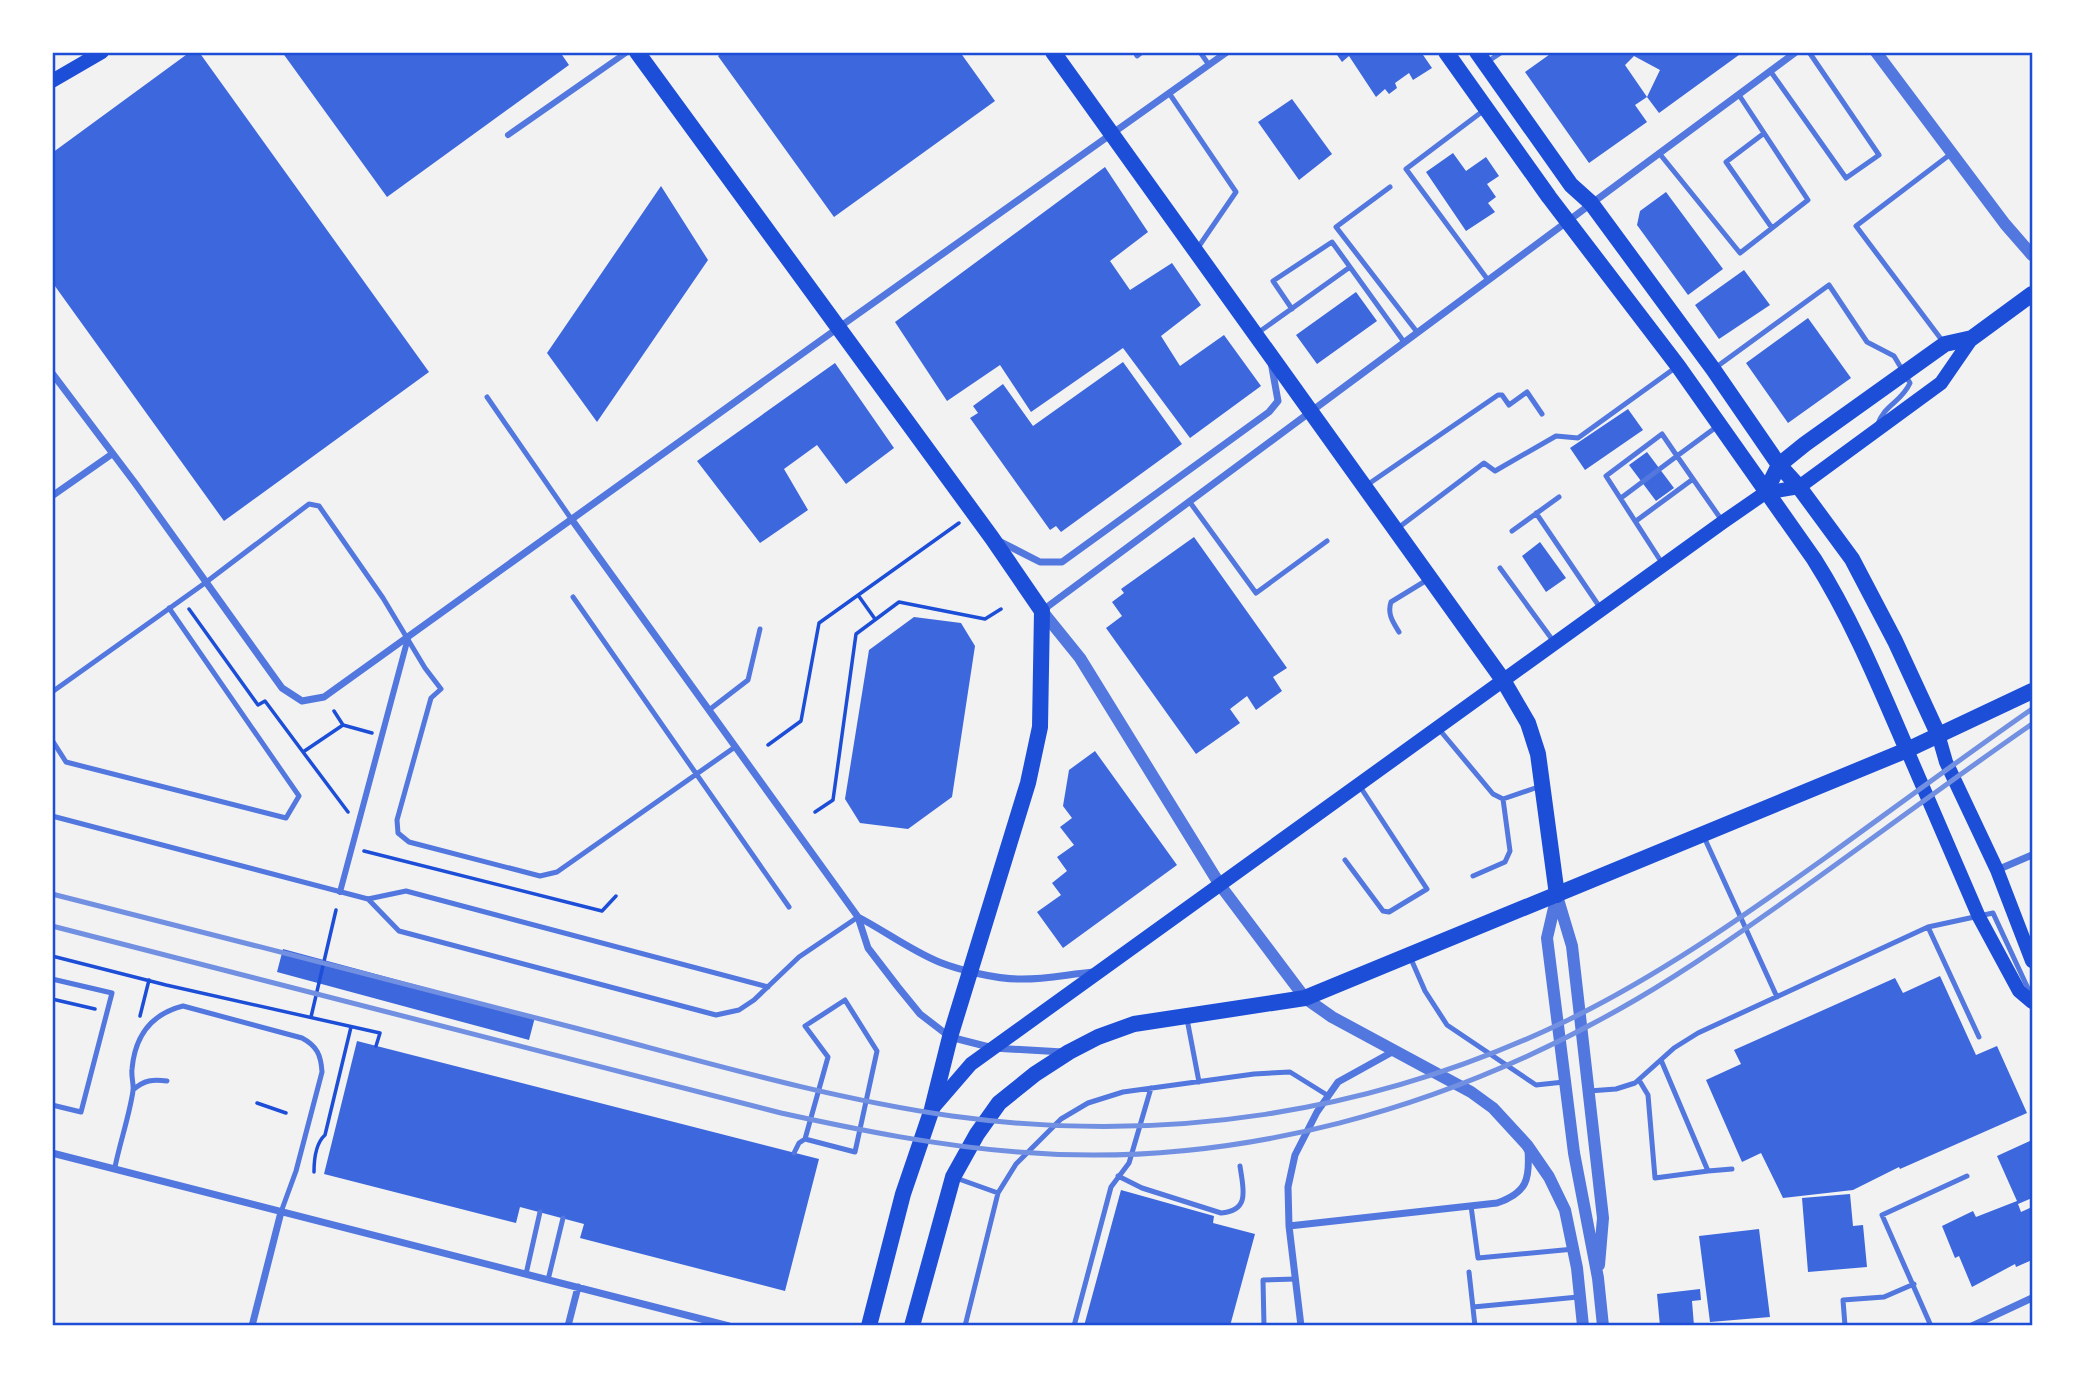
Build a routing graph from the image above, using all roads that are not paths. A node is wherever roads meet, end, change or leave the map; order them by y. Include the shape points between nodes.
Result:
1 (102, 52) edge
2 (627, 52) edge
3 (637, 52) edge
4 (1053, 52) edge
5 (1135, 52) edge
6 (1142, 52) edge
7 (1200, 52) edge
8 (1227, 52) edge
9 (1446, 52) edge
10 (1502, 52) edge
11 (1796, 52) edge
12 (1809, 52) edge
13 (1876, 52) edge
14 (1481, 58) edge
15 (1209, 65) junction
16 (1771, 72) junction
17 (52, 81) edge
18 (1169, 93) junction
19 (1739, 95) junction
20 (1486, 109) junction
21 (1111, 133) junction
22 (1763, 134) junction
23 (508, 135) dead end
24 (1659, 153) junction
25 (1952, 153) junction
26 (1390, 187) dead end
27 (1591, 203) junction
28 (1568, 220) junction
29 (1772, 228) junction
30 (1195, 251) junction
31 (2032, 256) edge
32 (1350, 267) junction
33 (1488, 280) junction
34 (2032, 294) edge
35 (1292, 309) junction
36 (838, 328) junction
37 (1417, 332) junction
38 (1254, 335) junction
39 (1972, 338) junction
40 (1404, 342) junction
41 (1945, 344) junction
42 (1269, 356) junction
43 (1678, 366) junction
44 (1713, 369) junction
45 (1904, 372) junction
46 (52, 373) edge
47 (487, 397) dead end
48 (1310, 412) junction
49 (1542, 414) dead end
50 (1719, 425) junction
51 (1877, 428) junction
52 (112, 454) junction
53 (1677, 456) junction
54 (1779, 466) junction
55 (1693, 479) junction
56 (1364, 487) junction
57 (1800, 487) junction
58 (1765, 493) junction
59 (52, 496) edge
60 (1559, 497) dead end
61 (1621, 498) junction
62 (1189, 501) junction
63 (1536, 513) junction
64 (572, 520) junction
65 (1636, 521) junction
66 (1723, 523) junction
67 (1395, 530) junction
68 (1512, 531) dead end
69 (992, 538) junction
70 (1327, 541) dead end
71 (1664, 566) junction
72 (1500, 568) dead end
73 (1430, 578) junction
74 (205, 583) junction
75 (573, 597) dead end
76 (169, 608) junction
77 (1042, 611) junction
78 (1602, 611) junction
79 (760, 629) dead end
80 (1399, 632) dead end
81 (408, 638) junction
82 (1555, 644) junction
83 (1503, 680) junction
84 (2032, 691) edge
85 (52, 692) edge
86 (709, 710) junction
87 (1438, 728) junction
88 (1938, 734) junction
89 (52, 740) edge
90 (735, 747) junction
91 (1907, 750) junction
92 (698, 774) junction
93 (1359, 785) junction
94 (1543, 786) junction
95 (1503, 799) junction
96 (52, 816) edge
97 (1703, 834) junction
98 (2032, 855) edge
99 (1345, 860) dead end
100 (1997, 870) junction
101 (1473, 876) dead end
102 (1220, 886) junction
103 (340, 892) junction
104 (1557, 895) junction
105 (368, 899) junction
106 (789, 907) dead end
107 (1979, 917) junction
108 (858, 918) junction
109 (1928, 927) junction
110 (1410, 956) junction
111 (2032, 961) edge
112 (970, 971) junction
113 (1101, 971) junction
114 (52, 979) edge
115 (768, 987) junction
116 (1777, 997) junction
117 (1305, 998) junction
118 (2032, 1000) edge
119 (1186, 1016) junction
120 (950, 1037) junction
121 (1979, 1037) dead end
122 (993, 1048) junction
123 (1396, 1050) junction
124 (1069, 1052) junction
125 (1661, 1060) junction
126 (1639, 1080) junction
127 (167, 1081) dead end
128 (1199, 1082) junction
129 (1565, 1082) junction
130 (1151, 1088) junction
131 (133, 1090) junction
132 (1589, 1091) junction
133 (1327, 1095) junction
134 (52, 1105) edge
135 (932, 1109) junction
136 (805, 1139) junction
137 (1527, 1145) junction
138 (52, 1153) edge
139 (794, 1153) dead end
140 (1240, 1166) dead end
141 (115, 1167) junction
142 (1732, 1169) dead end
143 (1708, 1171) junction
144 (1118, 1176) junction
145 (1968, 1176) dead end
146 (953, 1177) junction
147 (998, 1193) junction
148 (1471, 1206) junction
149 (281, 1212) junction
150 (540, 1212) dead end
151 (563, 1218) dead end
152 (1289, 1226) junction
153 (1574, 1250) junction
154 (1469, 1272) dead end
155 (526, 1274) junction
156 (1598, 1278) junction
157 (1296, 1279) junction
158 (548, 1280) junction
159 (1914, 1284) junction
160 (578, 1287) junction
161 (1580, 1297) junction
162 (2032, 1298) edge
163 (1473, 1307) junction
164 (252, 1325) edge
165 (568, 1325) edge
166 (729, 1325) edge
167 (869, 1325) edge
168 (912, 1325) edge
169 (965, 1325) edge
170 (1074, 1325) edge
171 (1264, 1325) edge
172 (1301, 1325) edge
173 (1475, 1325) edge
174 (1583, 1325) edge
175 (1603, 1325) edge
176 (1845, 1325) edge
177 (1931, 1325) edge
178 (1972, 1325) edge

1 - 17 main road
2 - 23 street
3 - 36 main road
4 - 21 main road
5 - 6 lane via 1137,56
7 - 15 lane
8 - 15 street
9 - 20 main road
10 - 14 lane
11 - 16 street
12 - 16 lane via 1879,155 1846,178
13 - 25 street
14 - 27 main road via 1571,185
15 - 18 street
16 - 19 street
18 - 21 street
18 - 30 lane via 1237,192
19 - 22 lane
19 - 24 street
20 - 28 main road
20 - 33 lane via 1406,169
21 - 30 main road
21 - 36 street
22 - 29 lane via 1808,200
22 - 29 lane via 1726,162
24 - 27 street
24 - 29 lane via 1740,253
25 - 31 street
25 - 41 lane via 1856,226
26 - 37 lane via 1336,227
27 - 28 street
27 - 44 main road
28 - 33 street
28 - 43 main road
30 - 38 main road
32 - 35 lane
32 - 35 lane via 1332,242 1273,281
32 - 40 lane
33 - 37 street
34 - 39 main road
35 - 38 lane
36 - 64 street
36 - 69 main road
37 - 40 street
38 - 42 main road
39 - 41 main road
39 - 51 main road via 1941,383
40 - 48 street
41 - 45 main road
42 - 48 main road
42 - 69 street via 1278,401 1269,412 1062,562 1040,562
43 - 50 main road
43 - 67 lane via 1578,438 1556,436 1495,471 1484,463
44 - 45 lane via 1829,285 1867,342 1894,356
44 - 54 main road
45 - 51 lane via 1910,383 1905,394 1882,412
45 - 54 main road
46 - 52 street
47 - 64 lane
48 - 56 main road
48 - 62 street
49 - 56 lane via 1527,391 1509,405 1498,395
50 - 53 lane
50 - 58 main road
51 - 57 main road
52 - 59 street
52 - 74 street
53 - 55 lane
53 - 61 lane
53 - 61 lane via 1662,434 1606,476
54 - 57 main road
54 - 58 main road
55 - 65 lane
55 - 66 lane
56 - 67 main road
57 - 58 main road
57 - 88 main road via 1852,559
58 - 66 main road
58 - 91 main road via 1831,586
60 - 63 lane
61 - 65 lane
62 - 70 lane via 1256,593
62 - 77 street
63 - 68 lane
63 - 78 lane
64 - 81 street
64 - 86 street
65 - 71 lane
66 - 71 main road
67 - 73 main road
69 - 77 main road
71 - 78 main road
72 - 82 lane
73 - 80 lane via 1391,602 1388,609
73 - 83 main road
74 - 76 lane
74 - 81 street via 282,688 302,701 324,697
74 - 81 lane via 309,504 319,506
75 - 92 lane
76 - 85 lane
76 - 89 lane via 299,796 286,818 66,762
77 - 102 street via 1080,658
77 - 112 main road via 1040,727 1028,783
78 - 82 main road
79 - 86 lane via 748,680
81 - 92 lane via 441,689 431,698 397,820 398,834 409,842 549,876
81 - 103 street
82 - 83 main road
83 - 87 main road
83 - 94 main road via 1528,723
84 - 88 main road
86 - 90 street
87 - 93 main road
87 - 95 lane via 1493,794
88 - 91 main road
88 - 100 main road via 1946,762
90 - 92 lane
90 - 108 street
91 - 97 main road
91 - 107 main road
92 - 106 lane
93 - 99 lane via 1427,889 1389,912 1383,911
93 - 102 main road
94 - 95 lane
94 - 104 main road
95 - 101 lane via 1510,850 1505,862
96 - 103 lane
97 - 104 main road
97 - 116 lane
98 - 100 street
100 - 111 main road
102 - 113 main road
102 - 117 street
103 - 105 lane
104 - 110 main road
104 - 129 street via 1547,938
104 - 132 street via 1572,946
105 - 115 lane via 406,891
105 - 115 lane via 399,931 716,1015 739,1010
107 - 109 lane
107 - 118 main road via 2019,991
108 - 112 street via 940,962
108 - 115 lane via 799,957
108 - 120 street via 869,948 898,987 920,1014
109 - 116 lane
109 - 121 lane
110 - 117 main road
110 - 129 lane via 1447,1025 1536,1085
112 - 113 street via 1017,979
112 - 120 main road
113 - 122 main road
114 - 134 lane via 112,993 81,1112
116 - 125 lane via 1698,1033
117 - 119 main road
117 - 123 street
119 - 124 main road via 1134,1024
119 - 128 lane
120 - 122 street
120 - 135 main road
122 - 124 street
122 - 135 main road via 971,1064
123 - 133 street via 1338,1082
123 - 137 street via 1471,1092 1493,1108
124 - 146 main road via 999,1104
125 - 126 lane
125 - 143 lane
126 - 132 lane via 1616,1089
126 - 143 lane via 1648,1095 1656,1178
127 - 131 lane via 142,1082
128 - 130 lane
128 - 133 lane via 1290,1072
129 - 156 street
130 - 144 lane via 1129,1163
130 - 147 lane via 1088,1102 1060,1119 1016,1164
131 - 141 lane
131 - 149 lane via 132,1069 141,1036 149,1024 174,1008 183,1006 302,1038 315,1046 322,1072
132 - 156 street via 1603,1217
133 - 152 street via 1295,1155 1288,1187
135 - 167 main road via 903,1194
136 - 136 lane via 855,1152 877,1051 845,1000 805,1026 828,1058
136 - 139 lane
137 - 148 street via 1529,1170 1524,1186 1512,1198
137 - 153 street via 1565,1210
138 - 141 street
140 - 144 lane via 1241,1205 1233,1212 1221,1213
141 - 149 street
142 - 143 lane
144 - 170 lane via 1111,1187
145 - 159 lane via 1882,1215
146 - 147 lane
146 - 168 main road
147 - 169 lane
148 - 152 street
148 - 153 lane via 1478,1258
149 - 155 street
149 - 164 street
150 - 155 lane
151 - 158 lane
152 - 157 street
153 - 161 street
154 - 163 lane
155 - 158 street
156 - 175 street
157 - 171 lane via 1263,1280
157 - 172 street
158 - 160 street
159 - 176 lane via 1884,1297 1843,1300
159 - 177 lane
160 - 165 street
160 - 166 street
161 - 163 lane
161 - 174 street
162 - 178 street
163 - 173 lane

